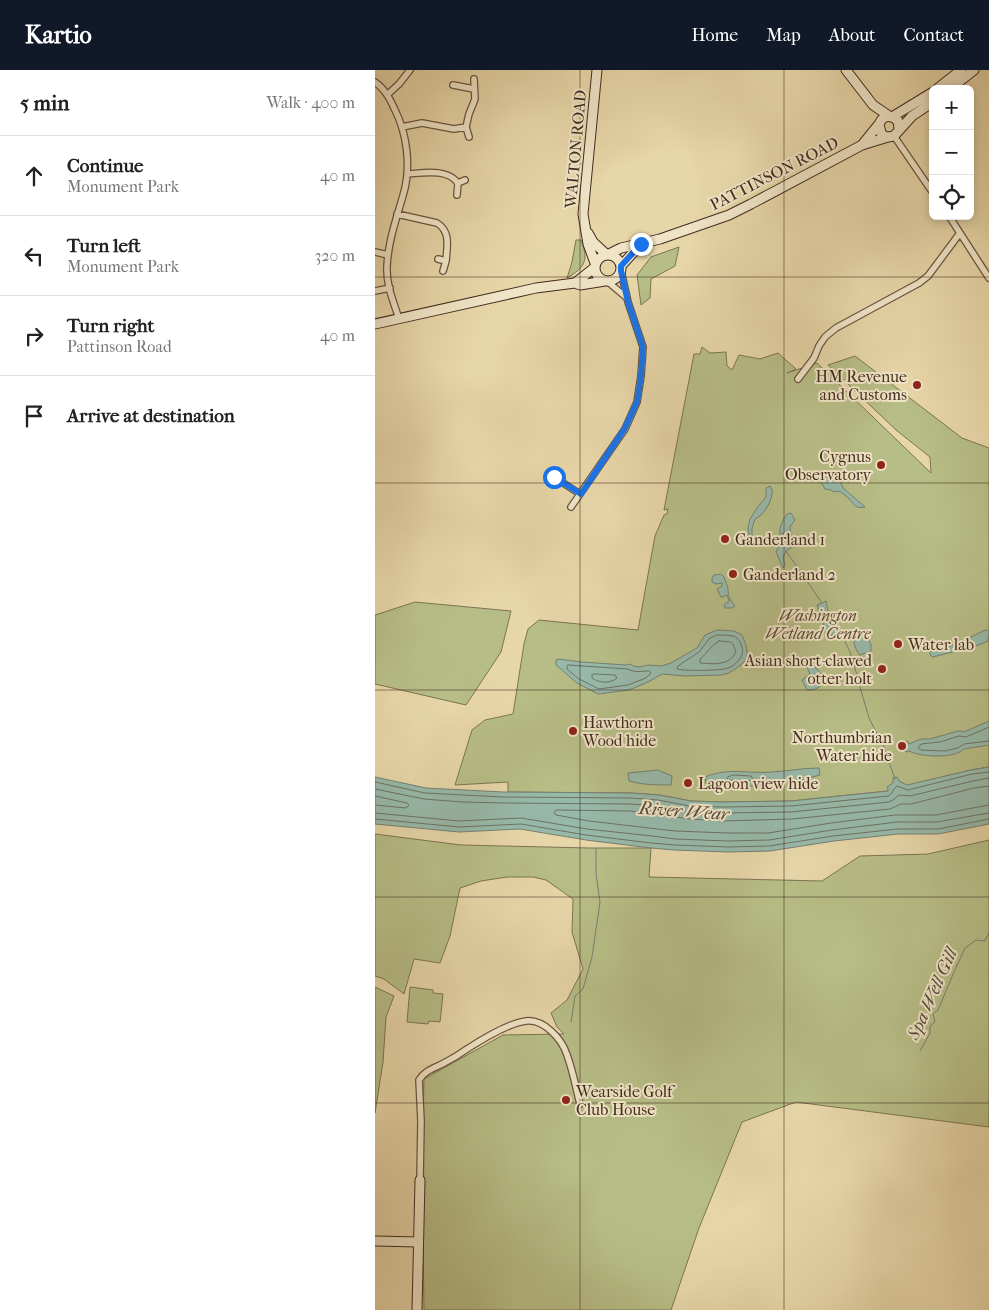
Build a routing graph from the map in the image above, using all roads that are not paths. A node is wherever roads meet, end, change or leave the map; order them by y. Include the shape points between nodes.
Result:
1 (411, 70) edge
2 (597, 70) edge
3 (846, 70) edge
4 (961, 70) edge
5 (974, 70) edge
6 (474, 79) dead end
7 (375, 82) edge
8 (453, 84) dead end
9 (942, 85) edge
10 (955, 85) edge
11 (474, 89) junction
12 (387, 95) junction
13 (929, 95) edge
14 (929, 105) edge
15 (885, 120) junction
16 (402, 127) junction
17 (466, 127) junction
18 (894, 134) junction
19 (469, 137) dead end
20 (862, 145) junction
21 (407, 174) junction
22 (465, 180) dead end
23 (458, 183) junction
24 (929, 187) edge
25 (457, 194) dead end
26 (397, 214) junction
27 (952, 220) edge
28 (586, 231) junction
29 (960, 233) junction
30 (641, 244) junction
31 (375, 252) edge
32 (388, 254) junction
33 (607, 254) junction
34 (438, 259) dead end
35 (446, 260) junction
36 (595, 265) junction
37 (621, 268) junction
38 (443, 271) dead end
39 (989, 278) edge
40 (606, 281) junction
41 (575, 282) junction
42 (390, 288) junction
43 (375, 291) edge
44 (627, 298) junction
45 (399, 319) junction
46 (375, 324) edge
47 (798, 380) dead end
48 (554, 477) dead end
49 (581, 494) junction
50 (571, 507) dead end
51 (580, 1104) dead end
52 (420, 1180) joint
53 (375, 1241) edge
54 (418, 1242) junction
55 (417, 1310) edge

1 - 12 street
2 - 28 street, WALTON ROAD via 583,214
3 - 15 street
4 - 9 street
5 - 10 street
6 - 11 street
7 - 12 street
8 - 11 street
11 - 17 street via 475,99
12 - 16 street
13 - 15 street, PATTINSON ROAD
14 - 18 street, PATTINSON ROAD
15 - 18 street via 898,121
15 - 18 street via 879,128 881,133
15 - 20 street, PATTINSON ROAD
16 - 17 street via 422,124 454,129
16 - 21 street
17 - 19 street
18 - 20 street, PATTINSON ROAD
18 - 24 street
20 - 30 street, PATTINSON ROAD via 729,215
21 - 23 street via 429,172 448,175
21 - 26 street
22 - 23 street
23 - 25 street
26 - 32 street
26 - 35 street via 442,226 448,238
27 - 29 street
28 - 33 street, WALTON ROAD
28 - 36 street, WALTON ROAD
29 - 39 street
29 - 47 street via 928,276 919,283 825,337
30 - 33 street, PATTINSON ROAD
30 - 37 street
31 - 32 street
32 - 42 street
33 - 36 street via 599,257
33 - 37 street via 617,258
34 - 35 street
35 - 38 street
36 - 40 street via 597,276
36 - 41 street
37 - 40 street via 616,279
37 - 44 street
40 - 41 street via 580,285
40 - 44 street
41 - 45 street
42 - 43 street
42 - 45 street
44 - 49 street via 643,347 637,402 625,428
45 - 46 street
48 - 49 street
49 - 50 street
51 - 52 street via 567,1054 557,1037 539,1024 527,1021 512,1025 477,1042 419,1080
52 - 54 street
53 - 54 street
54 - 55 street

